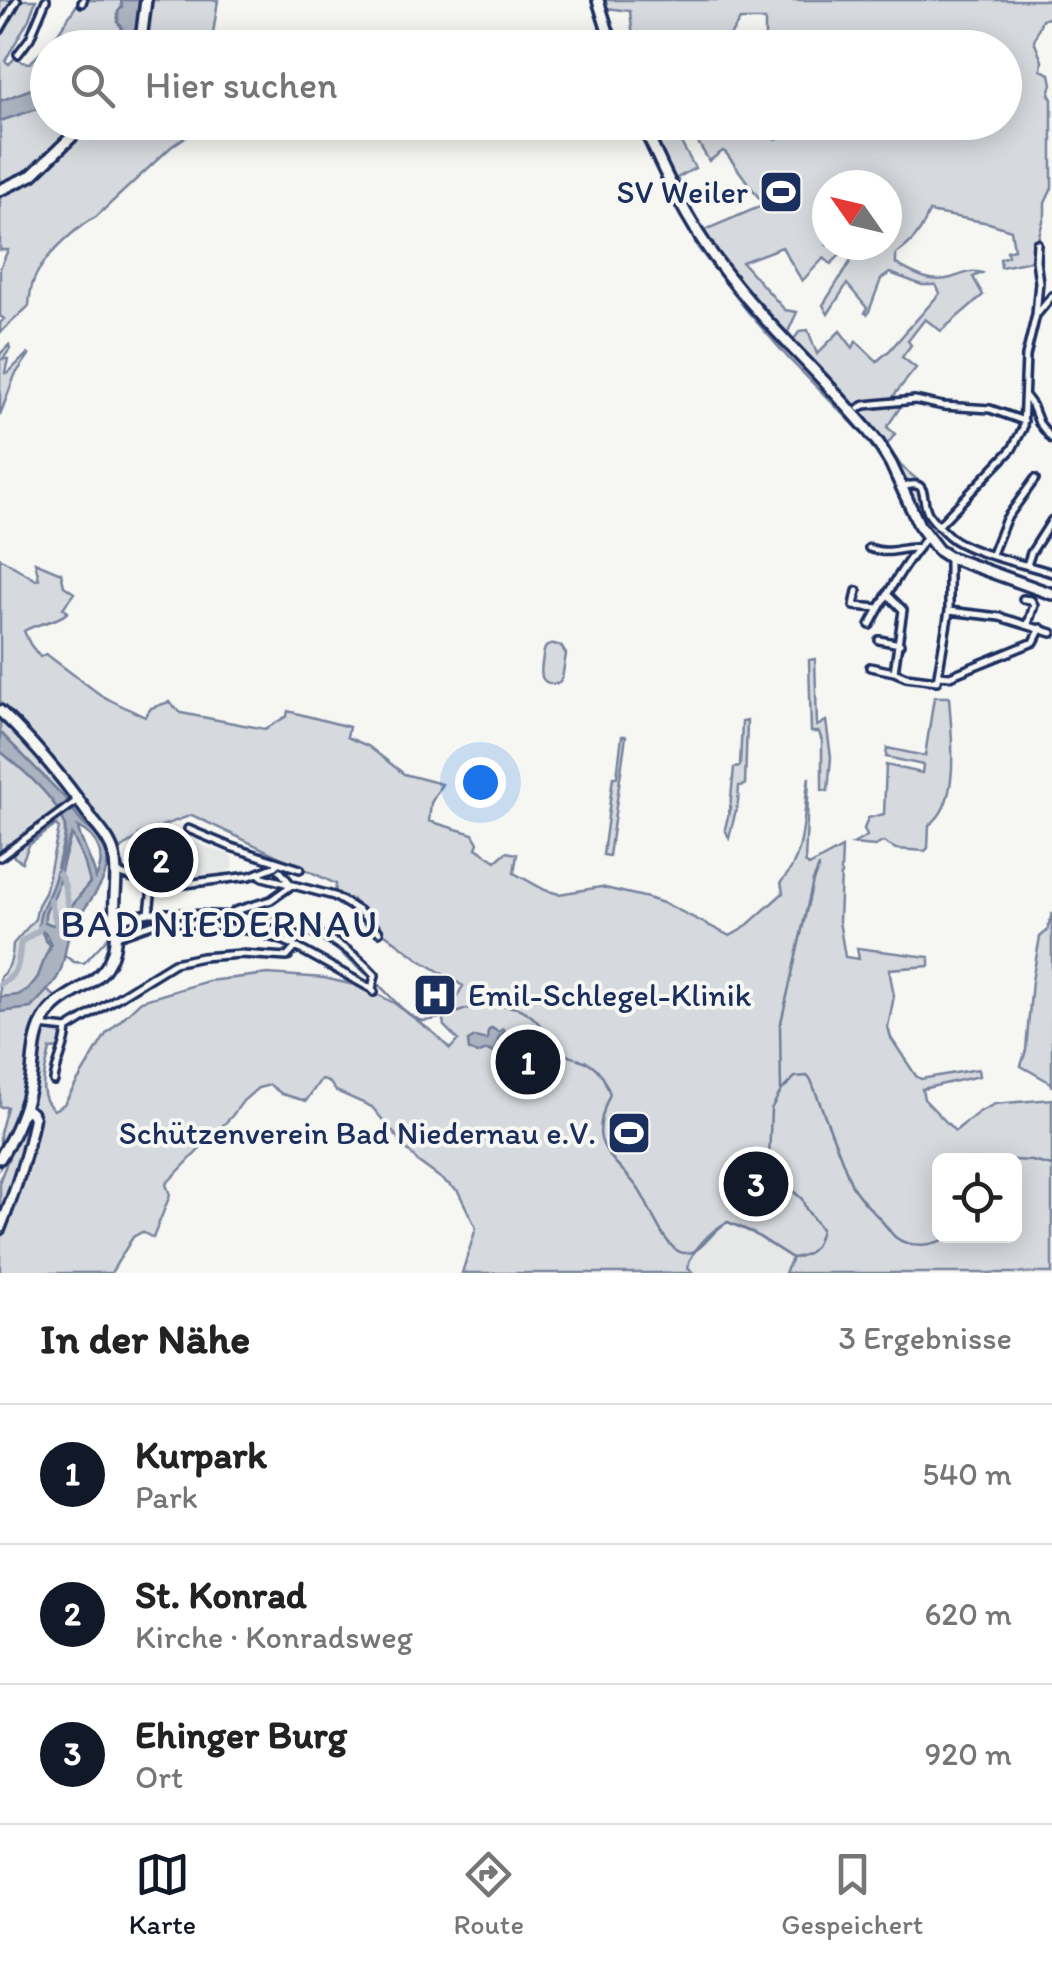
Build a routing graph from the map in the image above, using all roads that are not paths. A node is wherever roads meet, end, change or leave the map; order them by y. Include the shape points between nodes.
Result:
1 (18, 0) edge
2 (46, 0) edge
3 (146, 0) edge
4 (598, 0) edge
5 (0, 30) edge
6 (33, 30) edge
7 (142, 30) edge
8 (607, 30) edge
9 (30, 38) edge
10 (18, 54) dead end
11 (69, 140) edge
12 (651, 140) edge
13 (0, 190) edge
14 (1037, 243) dead end
15 (1052, 296) edge
16 (1036, 315) junction
17 (1026, 398) junction
18 (859, 408) dead end
19 (1024, 421) junction
20 (1052, 439) edge
21 (1036, 479) dead end
22 (904, 490) junction
23 (1052, 520) edge
24 (938, 526) junction
25 (927, 538) junction
26 (869, 548) dead end
27 (918, 548) junction
28 (992, 554) junction
29 (948, 558) junction
30 (1027, 565) junction
31 (1052, 572) edge
32 (857, 591) dead end
33 (887, 594) junction
34 (1052, 594) edge
35 (1023, 599) dead end
36 (879, 608) junction
37 (949, 611) junction
38 (1028, 624) junction
39 (870, 625) dead end
40 (1041, 628) junction
41 (1052, 633) edge
42 (880, 640) dead end
43 (900, 644) junction
44 (870, 667) dead end
45 (894, 672) junction
46 (938, 678) junction
47 (0, 711) edge
48 (76, 801) junction
49 (188, 829) dead end
50 (184, 842) dead end
51 (0, 858) edge
52 (277, 863) junction
53 (300, 869) dead end
54 (280, 872) dead end
55 (117, 873) junction
56 (258, 873) junction
57 (292, 885) junction
58 (174, 886) junction
59 (152, 888) junction
60 (150, 914) junction
61 (231, 916) junction
62 (116, 928) junction
63 (379, 932) dead end
64 (296, 947) junction
65 (40, 1026) junction
66 (67, 1028) junction
67 (54, 1082) dead end
68 (24, 1108) junction
69 (0, 1158) edge
70 (0, 1228) edge

1 - 5 street
2 - 6 street
3 - 7 main road
4 - 8 main road
9 - 10 street
11 - 13 main road via 32,176
12 - 22 main road via 719,264 869,432
14 - 16 street
15 - 16 street
16 - 17 street via 1026,356
17 - 19 street
17 - 20 street
18 - 19 street via 915,400 997,410
19 - 24 street via 1012,449
21 - 28 street via 1006,518
22 - 24 street via 921,487
22 - 25 main road
23 - 30 street
24 - 28 street via 956,542
25 - 27 street
25 - 29 main road
26 - 27 street
27 - 33 street
28 - 30 street
29 - 34 main road
29 - 37 street
30 - 31 street
32 - 36 street via 854,606
33 - 36 street
33 - 43 street via 903,610
35 - 38 street via 1034,604
36 - 39 street
37 - 38 street
37 - 46 street
38 - 40 street
40 - 41 street
40 - 46 street via 1034,642
42 - 43 street
43 - 45 street
44 - 45 street
45 - 46 street
47 - 48 main road
48 - 51 street
48 - 55 main road via 111,846
49 - 52 street
50 - 58 street via 161,874
52 - 53 street
52 - 56 street
54 - 57 street
55 - 59 street
55 - 62 main road
56 - 57 street
56 - 58 street
57 - 61 street
57 - 63 street via 350,904
58 - 59 street
59 - 60 street
60 - 61 street
60 - 62 street
61 - 64 street via 322,934 374,973 373,990
62 - 64 street via 169,920 247,930
62 - 65 main road via 106,968 58,1002
64 - 66 street via 287,957 240,954 174,963
65 - 66 street
65 - 68 main road
66 - 67 street
68 - 69 main road
68 - 70 street via 34,1118 28,1148

